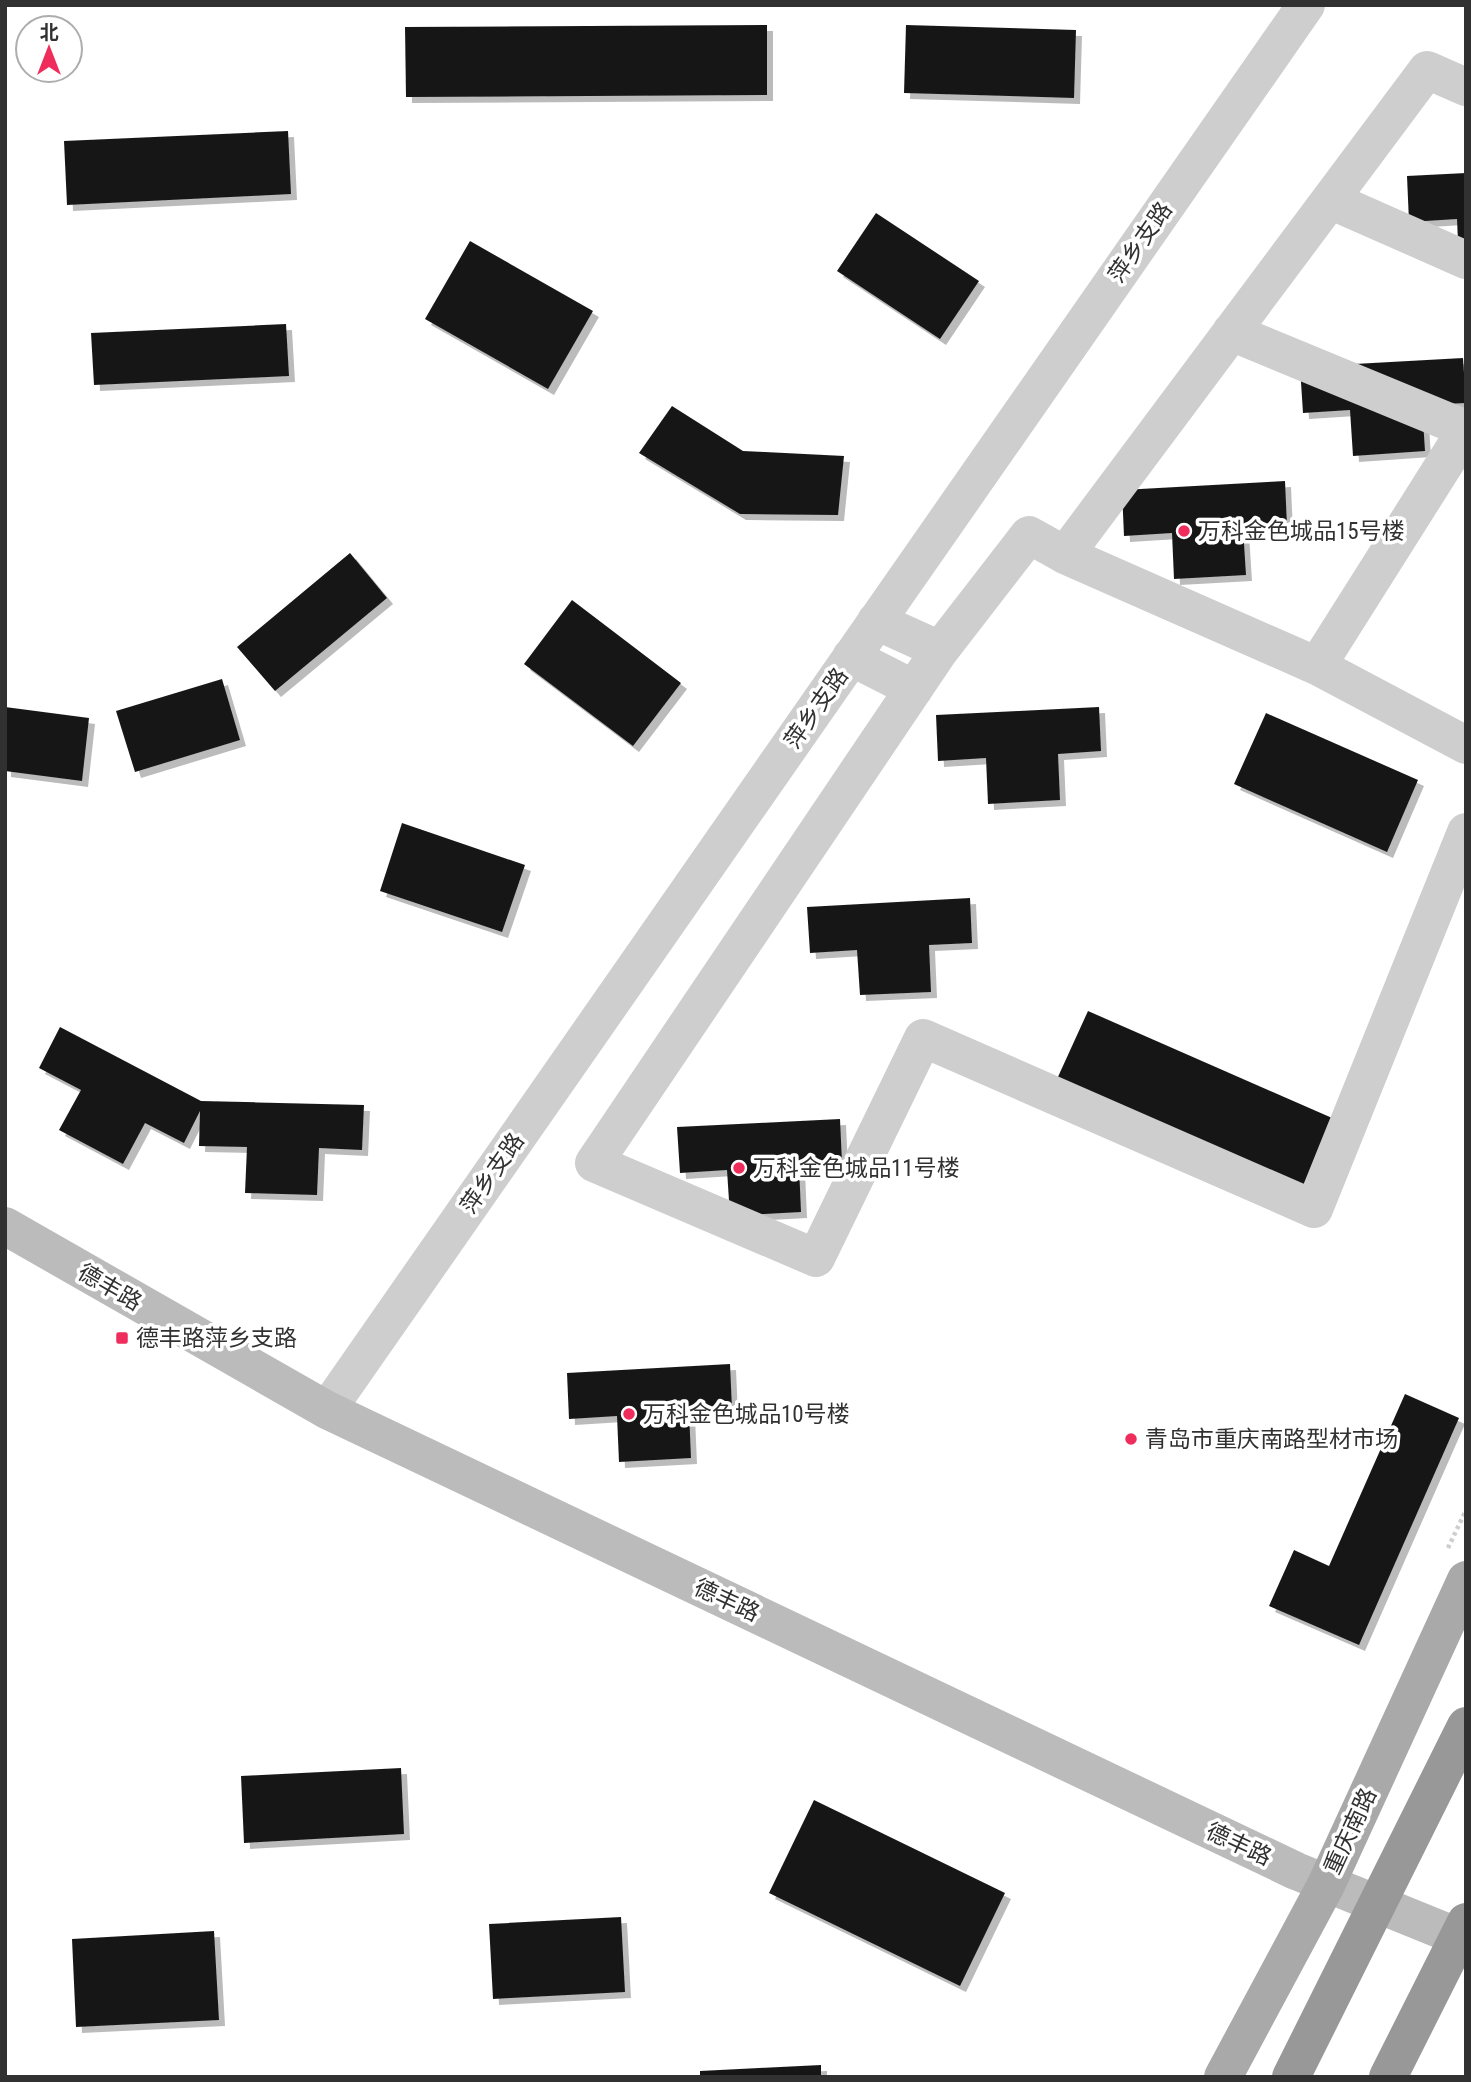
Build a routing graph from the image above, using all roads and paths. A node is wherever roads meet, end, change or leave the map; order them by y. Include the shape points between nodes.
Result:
1 (1306, 5) edge
2 (1466, 87) edge
3 (1330, 200) junction
4 (1466, 260) edge
5 (1231, 332) junction
6 (1466, 430) edge
7 (1065, 555) junction
8 (876, 621) junction
9 (940, 650) junction
10 (851, 657) junction
11 (1317, 666) junction
12 (914, 689) junction
13 (1466, 745) edge
14 (1466, 832) edge
15 (5, 1226) edge
16 (327, 1410) junction
17 (1466, 1580) edge
18 (1466, 1726) edge
19 (1326, 1885) junction
20 (1466, 1922) edge
21 (1466, 1940) edge
22 (1223, 2077) edge
23 (1291, 2077) edge
24 (1388, 2077) edge

1 - 8 street, 萍乡支路
2 - 3 street via 1427,70
3 - 4 street
3 - 5 street
5 - 6 street
5 - 7 street
6 - 11 street
7 - 9 street via 1029,535
7 - 11 street
8 - 9 street
8 - 10 street, 萍乡支路
9 - 12 street
10 - 12 street
10 - 16 street, 萍乡支路
11 - 13 street
12 - 14 street via 594,1163 816,1258 923,1038 1314,1209
15 - 16 street, 德丰路
16 - 19 street, 德丰路
17 - 19 main road, 重庆南路
18 - 23 highway, bridge
19 - 21 street, 德丰路
19 - 22 main road, 重庆南路
20 - 24 highway, bridge

